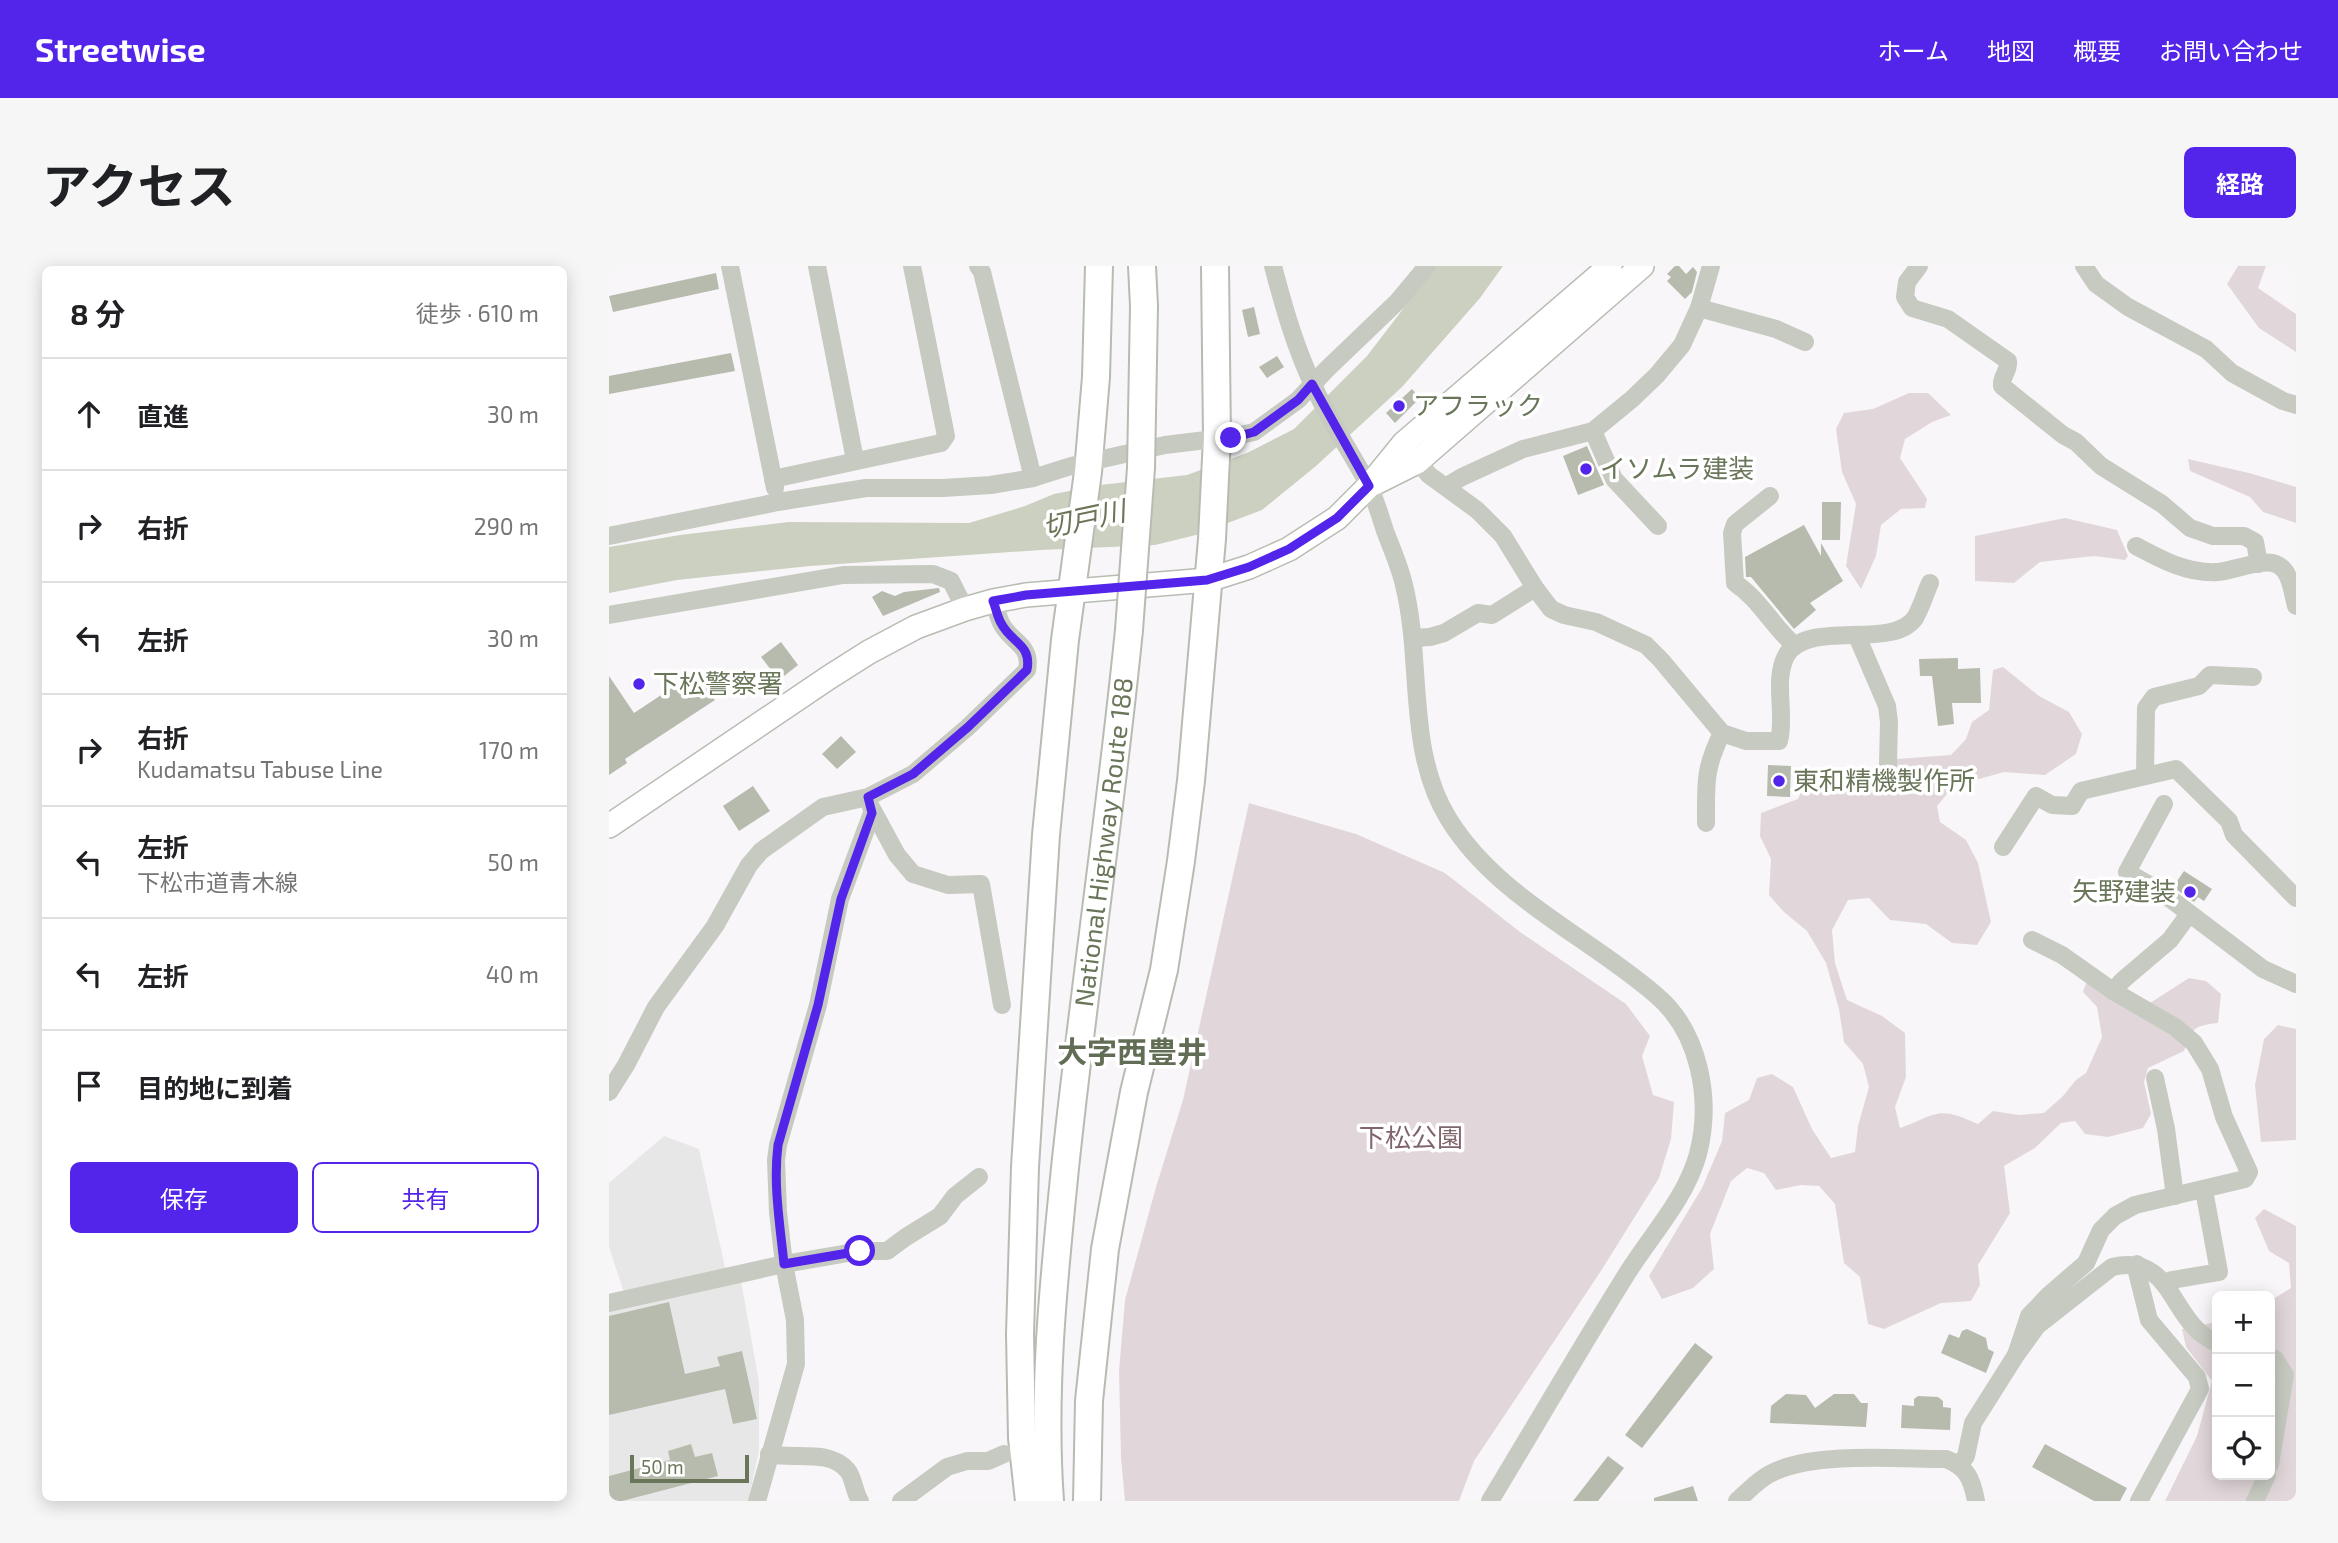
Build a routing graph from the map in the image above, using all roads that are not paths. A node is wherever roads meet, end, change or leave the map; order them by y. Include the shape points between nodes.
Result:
1 (730, 266) edge
2 (817, 266) edge
3 (912, 266) edge
4 (978, 266) edge
5 (1099, 266) edge
6 (1142, 266) edge
7 (1215, 266) edge
8 (1273, 266) edge
9 (1427, 266) edge
10 (1610, 266) edge
11 (1642, 266) edge
12 (1711, 266) edge
13 (1919, 266) edge
14 (2084, 266) edge
15 (1699, 308) junction
16 (1805, 342) dead end
17 (1313, 386) junction
18 (2296, 405) edge
19 (1593, 431) junction
20 (1216, 443) junction
21 (1410, 453) junction
22 (855, 460) junction
23 (1089, 467) junction
24 (1033, 478) junction
25 (773, 479) junction
26 (1369, 486) junction
27 (1447, 486) junction
28 (1770, 496) dead end
29 (778, 502) junction
30 (1658, 526) dead end
31 (609, 536) edge
32 (2136, 546) dead end
33 (2259, 564) junction
34 (1207, 580) junction
35 (1930, 583) dead end
36 (1535, 589) junction
37 (1073, 591) junction
38 (993, 601) junction
39 (2296, 606) edge
40 (965, 608) junction
41 (609, 615) edge
42 (1857, 636) junction
43 (1414, 638) junction
44 (1794, 645) junction
45 (2253, 677) dead end
46 (1722, 733) junction
47 (1888, 764) dead end
48 (2145, 775) junction
49 (2164, 804) dead end
50 (870, 805) junction
51 (1706, 823) dead end
52 (609, 826) edge
53 (2003, 848) dead end
54 (2296, 898) edge
55 (2189, 914) junction
56 (2032, 940) dead end
57 (2296, 984) edge
58 (2113, 991) junction
59 (1002, 1005) dead end
60 (2155, 1077) dead end
61 (609, 1092) edge
62 (979, 1177) dead end
63 (2204, 1190) junction
64 (2175, 1196) junction
65 (784, 1264) junction
66 (2137, 1264) junction
67 (2164, 1283) junction
68 (609, 1303) edge
69 (2212, 1340) edge
70 (2016, 1356) junction
71 (2275, 1359) edge
72 (2275, 1434) edge
73 (769, 1454) junction
74 (1004, 1454) dead end
75 (1960, 1464) junction
76 (2265, 1480) edge
77 (757, 1501) edge
78 (860, 1501) edge
79 (901, 1501) edge
80 (1030, 1501) edge
81 (1050, 1501) edge
82 (1087, 1501) edge
83 (1490, 1501) edge
84 (1737, 1501) edge
85 (1976, 1501) edge
86 (2139, 1501) edge
87 (2255, 1501) edge

1 - 25 street
2 - 22 street
3 - 22 street via 946,436 941,443
4 - 24 street
5 - 23 highway
6 - 81 highway, National Highway Route 188, bridge via 1141,468 1129,630 1052,1294 1046,1442
7 - 20 highway
8 - 17 street
9 - 17 street
10 - 21 main road
11 - 21 main road
12 - 15 street
13 - 33 street via 1907,282 1905,297 1912,309 1948,319 2008,361 2002,386 2101,466 2162,504 2190,528 2213,536 2244,536 2255,542
14 - 18 street via 2096,284 2128,307 2206,349 2232,373
15 - 16 street via 1776,329
15 - 19 street via 1682,345 1657,375
17 - 20 street via 1254,432
17 - 26 street
19 - 27 street via 1523,449
19 - 30 street via 1614,479
20 - 23 street via 1165,445
20 - 34 highway
21 - 26 main road
21 - 27 street via 1429,475
22 - 25 street
23 - 24 street
23 - 37 highway
24 - 29 street via 943,488 866,488
25 - 29 street
26 - 34 main road via 1337,518 1289,549
26 - 43 street via 1404,583
27 - 36 street via 1503,536
28 - 44 street via 1735,524 1735,583 1751,594
29 - 31 street
32 - 33 street via 2171,565 2200,572
33 - 39 street via 2275,563 2287,572
34 - 37 main road
34 - 82 highway via 1181,861 1164,970 1134,1092 1105,1249 1089,1401
35 - 42 street via 1914,619 1902,628
36 - 43 street via 1492,615 1478,613 1444,633
36 - 46 street via 1564,615 1596,622 1646,645
37 - 38 main road
37 - 80 highway via 1046,835 1025,1167 1020,1334 1022,1438
38 - 40 main road
38 - 50 street via 1008,634 1024,649 1027,670 968,727
40 - 41 street via 951,581 933,574 843,575
40 - 52 main road via 869,652
42 - 44 street via 1803,639
42 - 47 street via 1887,706
43 - 83 street via 1420,730 1428,771 1447,817 1479,859 1514,890 1670,1006 1695,1053 1705,1104 1698,1155 1679,1198 1630,1269
44 - 46 street via 1781,674 1783,727 1779,741 1746,741
45 - 48 street via 2210,675 2199,686 2154,697 2146,708
46 - 51 street via 1706,772
48 - 53 street via 2081,791 2073,806 2052,805 2036,796
48 - 54 street via 2176,769
49 - 55 street via 2127,872
50 - 59 street via 897,855 913,874 948,885 981,884
50 - 61 street via 823,807 761,851 715,926 656,1007
50 - 65 street via 778,1145
55 - 57 street via 2263,969
55 - 58 street via 2171,940
56 - 58 street
58 - 63 street via 2175,1027 2194,1043 2210,1069 2224,1117 2249,1172 2245,1179
60 - 64 street
62 - 65 street via 955,1196 940,1216 887,1251
63 - 64 street
63 - 67 street via 2219,1272
64 - 70 street via 2135,1205 2101,1230 2086,1263 2029,1316
65 - 68 street
65 - 73 street via 795,1320 796,1364
66 - 67 street via 2151,1269
66 - 70 street via 2112,1266 2037,1326
66 - 86 street via 2149,1320 2197,1377 2200,1390
67 - 69 street via 2190,1323
70 - 75 street via 1973,1423
71 - 72 street via 2285,1375
73 - 77 street
73 - 78 street via 839,1462 850,1473
74 - 79 street via 947,1467
75 - 84 street via 1946,1459 1803,1462 1775,1471
75 - 85 street via 1969,1475
76 - 87 street

